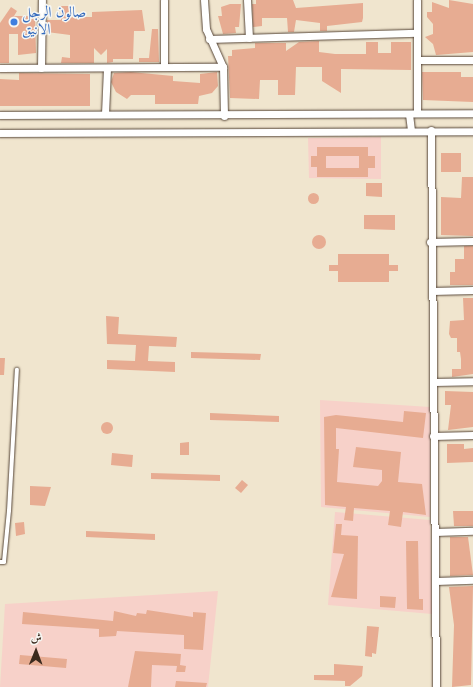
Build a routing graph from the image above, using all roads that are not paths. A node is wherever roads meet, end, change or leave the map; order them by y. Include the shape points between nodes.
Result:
1 (42, 0) edge
2 (164, 0) edge
3 (204, 0) edge
4 (247, 0) edge
5 (417, 0) edge
6 (417, 33) junction
7 (249, 38) junction
8 (209, 39) junction
9 (417, 60) junction
10 (473, 60) edge
11 (164, 67) junction
12 (223, 67) junction
13 (0, 68) edge
14 (42, 68) junction
15 (107, 68) junction
16 (417, 113) junction
17 (473, 113) edge
18 (105, 114) junction
19 (409, 114) junction
20 (0, 115) edge
21 (224, 116) junction
22 (411, 130) junction
23 (430, 130) junction
24 (473, 130) edge
25 (0, 133) edge
26 (473, 241) edge
27 (430, 242) junction
28 (473, 290) edge
29 (432, 291) junction
30 (17, 370) dead end
31 (473, 381) edge
32 (434, 382) junction
33 (473, 435) edge
34 (433, 436) junction
35 (473, 531) edge
36 (435, 532) junction
37 (0, 562) edge
38 (473, 580) edge
39 (436, 581) junction
40 (436, 687) edge

1 - 14 street
2 - 11 street
3 - 8 street
4 - 7 street
5 - 6 street
6 - 7 street
6 - 9 street
7 - 8 street
8 - 12 street
9 - 10 street
9 - 16 street
11 - 12 street
11 - 15 street
12 - 21 street
13 - 14 street
14 - 15 street
15 - 18 street
16 - 17 street
16 - 19 street
18 - 20 street
18 - 21 street
19 - 21 street
19 - 22 street
22 - 23 street
22 - 25 street
23 - 24 street
23 - 27 street
26 - 27 street
27 - 29 street
28 - 29 street
29 - 32 street
30 - 37 lane via 9,512 4,562
31 - 32 street
32 - 34 street
33 - 34 street
34 - 36 street
35 - 36 street
36 - 39 street
38 - 39 street
39 - 40 street

